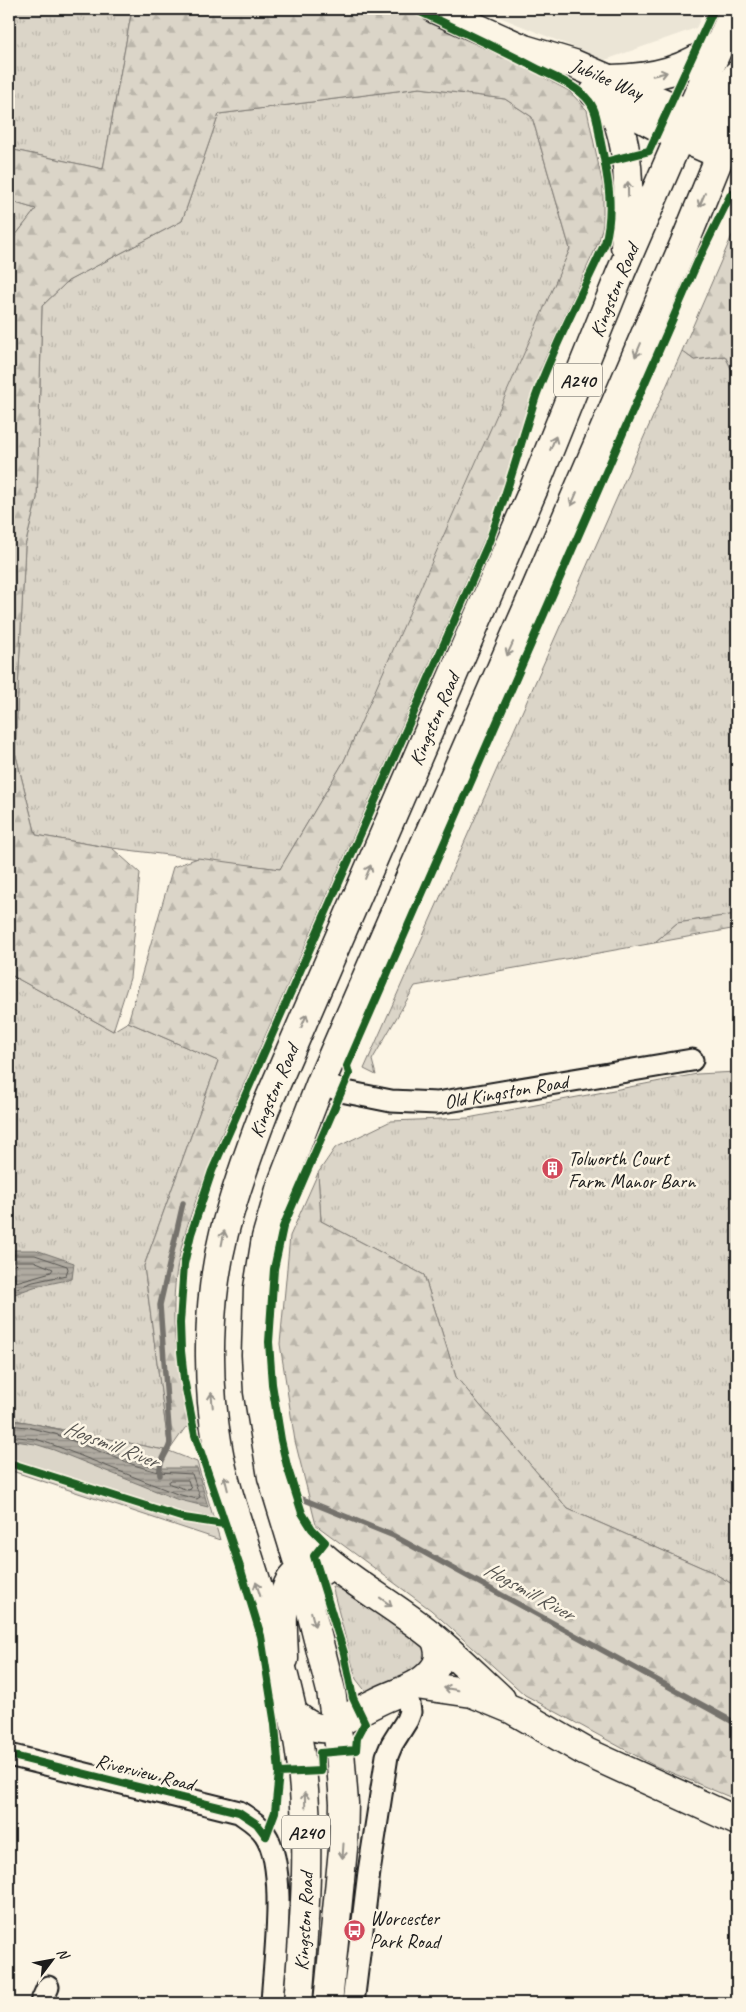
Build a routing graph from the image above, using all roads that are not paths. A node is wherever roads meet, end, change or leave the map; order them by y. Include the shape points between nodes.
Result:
1 (435, 9) edge
2 (735, 9) edge
3 (718, 45) junction
4 (737, 75) edge
5 (608, 89) junction
6 (692, 124) junction
7 (732, 140) edge
8 (622, 272) junction
9 (692, 1060) dead end
10 (321, 1082) junction
11 (280, 1503) junction
12 (301, 1572) junction
13 (346, 1575) junction
14 (436, 1640) junction
15 (410, 1687) junction
16 (288, 1698) junction
17 (513, 1710) junction
18 (336, 1724) junction
19 (9, 1755) edge
20 (737, 1821) edge
21 (272, 2003) edge
22 (298, 2003) edge
23 (328, 2003) edge
24 (353, 2003) edge

1 - 5 main road, Jubilee Way
2 - 3 main road, Kingston Road / A240
5 -> 3 main road via 682,68
3 - 6 main road, Kingston Road / A240
4 - 6 main road via 718,106
5 - 6 main road, Jubilee Way
8 -> 5 main road via 628,181
6 - 7 main road, Jubilee Way
6 - 8 main road, Kingston Road / A240
7 -> 10 main road, Kingston Road / A240
16 -> 8 main road, Kingston Road / A240 via 218,1448 211,1385 211,1314 224,1235 244,1165 274,1089 534,488
9 - 10 street, Old Kingston Road via 437,1103 391,1101 341,1092
10 - 11 main road, Kingston Road / A240 via 281,1186 266,1238 258,1288 258,1392 266,1448
11 - 12 main road, A240
11 - 13 main road via 304,1540
12 - 13 main road
12 - 16 main road via 289,1582 284,1599
12 -> 18 main road, Kingston Road / A240 via 331,1691
13 -> 14 main road
14 - 15 main road via 437,1665 429,1676
14 - 17 main road
17 -> 15 main road via 472,1693
15 - 18 main road
15 - 24 street via 410,1712 388,1756 369,1872
16 - 18 main road via 299,1719 324,1729
22 -> 16 main road, Kingston Road / A240 via 306,1841 304,1786
17 - 20 main road via 586,1752
18 -> 23 main road, Kingston Road / A240 via 344,1803 343,1849
19 - 21 street, Riverview Road via 238,1812 257,1824 266,1836 276,1867 278,1901

